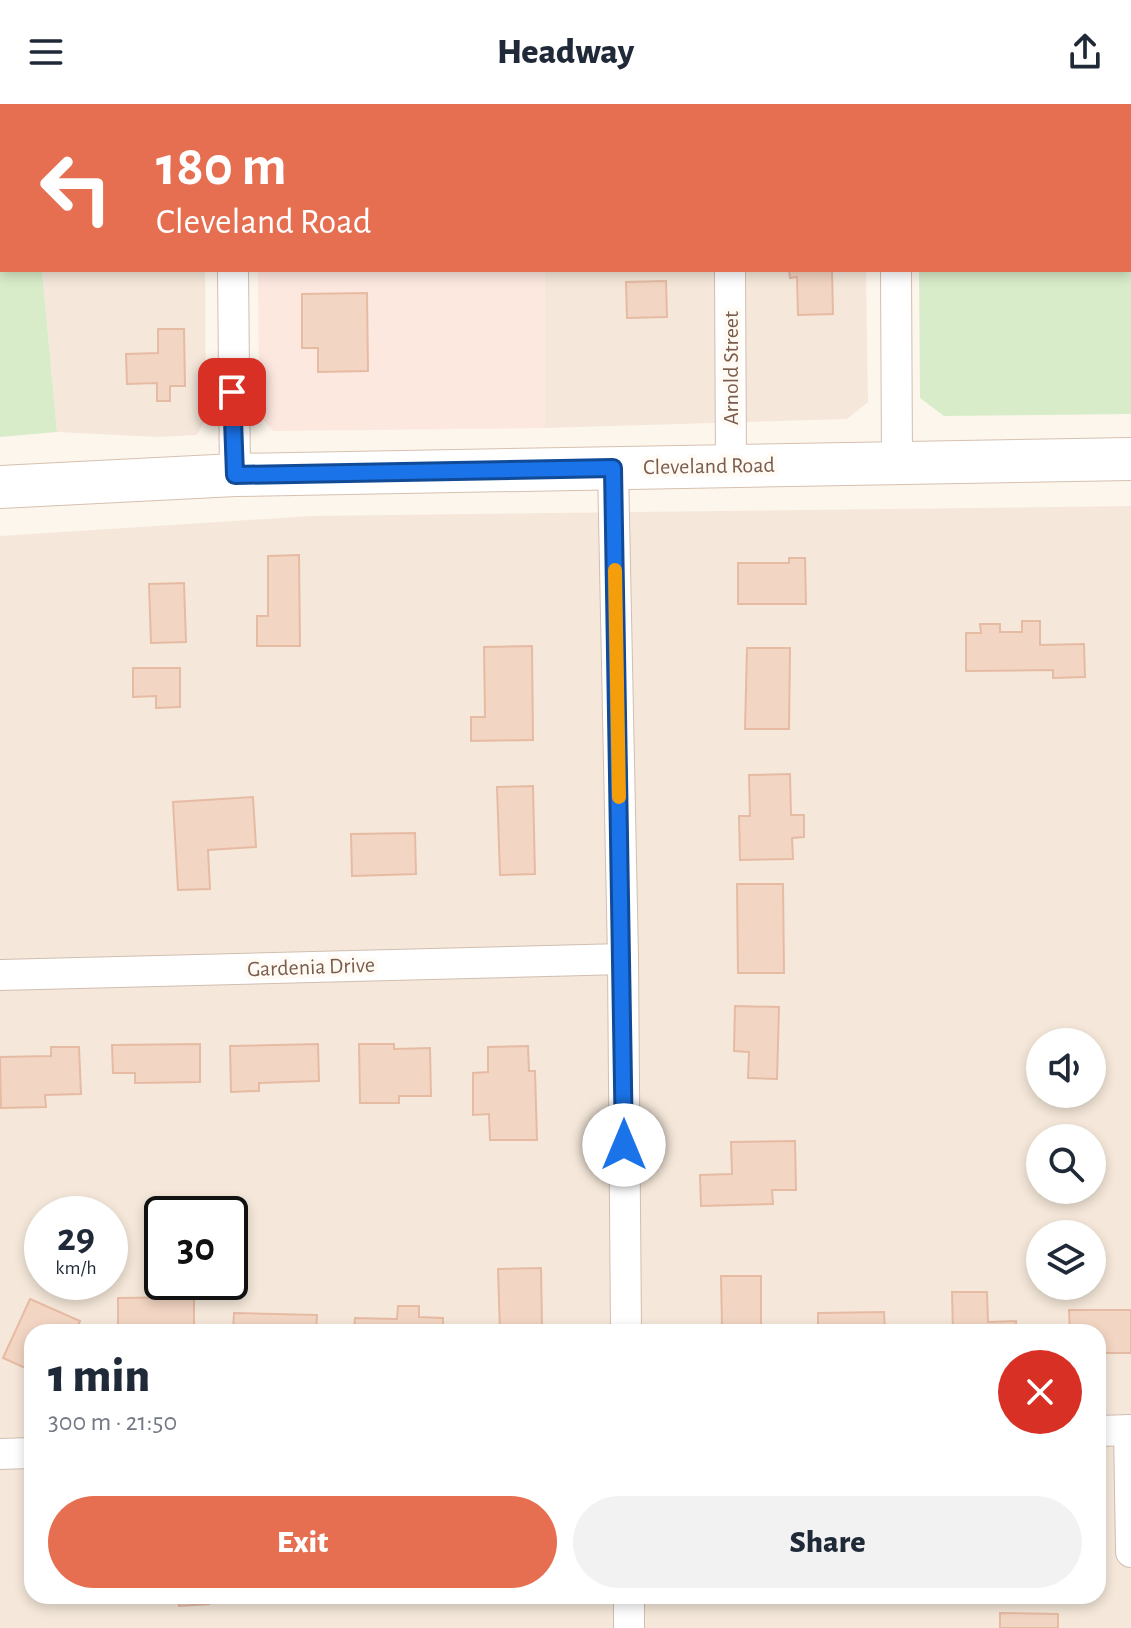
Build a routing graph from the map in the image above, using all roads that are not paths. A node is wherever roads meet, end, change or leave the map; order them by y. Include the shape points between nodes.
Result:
1 (233, 272) edge
2 (730, 272) edge
3 (896, 272) edge
4 (1131, 459) edge
5 (897, 462) junction
6 (731, 465) junction
7 (613, 468) junction
8 (235, 475) junction
9 (0, 487) edge
10 (623, 959) junction
11 (0, 975) edge
12 (626, 1324) edge
13 (1130, 1430) edge
14 (1106, 1431) edge
15 (24, 1453) edge
16 (0, 1454) edge
17 (1131, 1552) edge
18 (629, 1604) edge
19 (629, 1628) edge

1 - 8 street
2 - 6 street, Arnold Street
3 - 5 street
4 - 5 main road, Cleveland Road
5 - 6 main road, Cleveland Road
6 - 7 main road, Cleveland Road
7 - 8 main road, Cleveland Road
7 - 10 street
8 - 9 main road, Cleveland Road
10 - 11 street, Gardenia Drive
10 - 12 street
13 - 14 street
13 - 17 street
15 - 16 street
18 - 19 street

